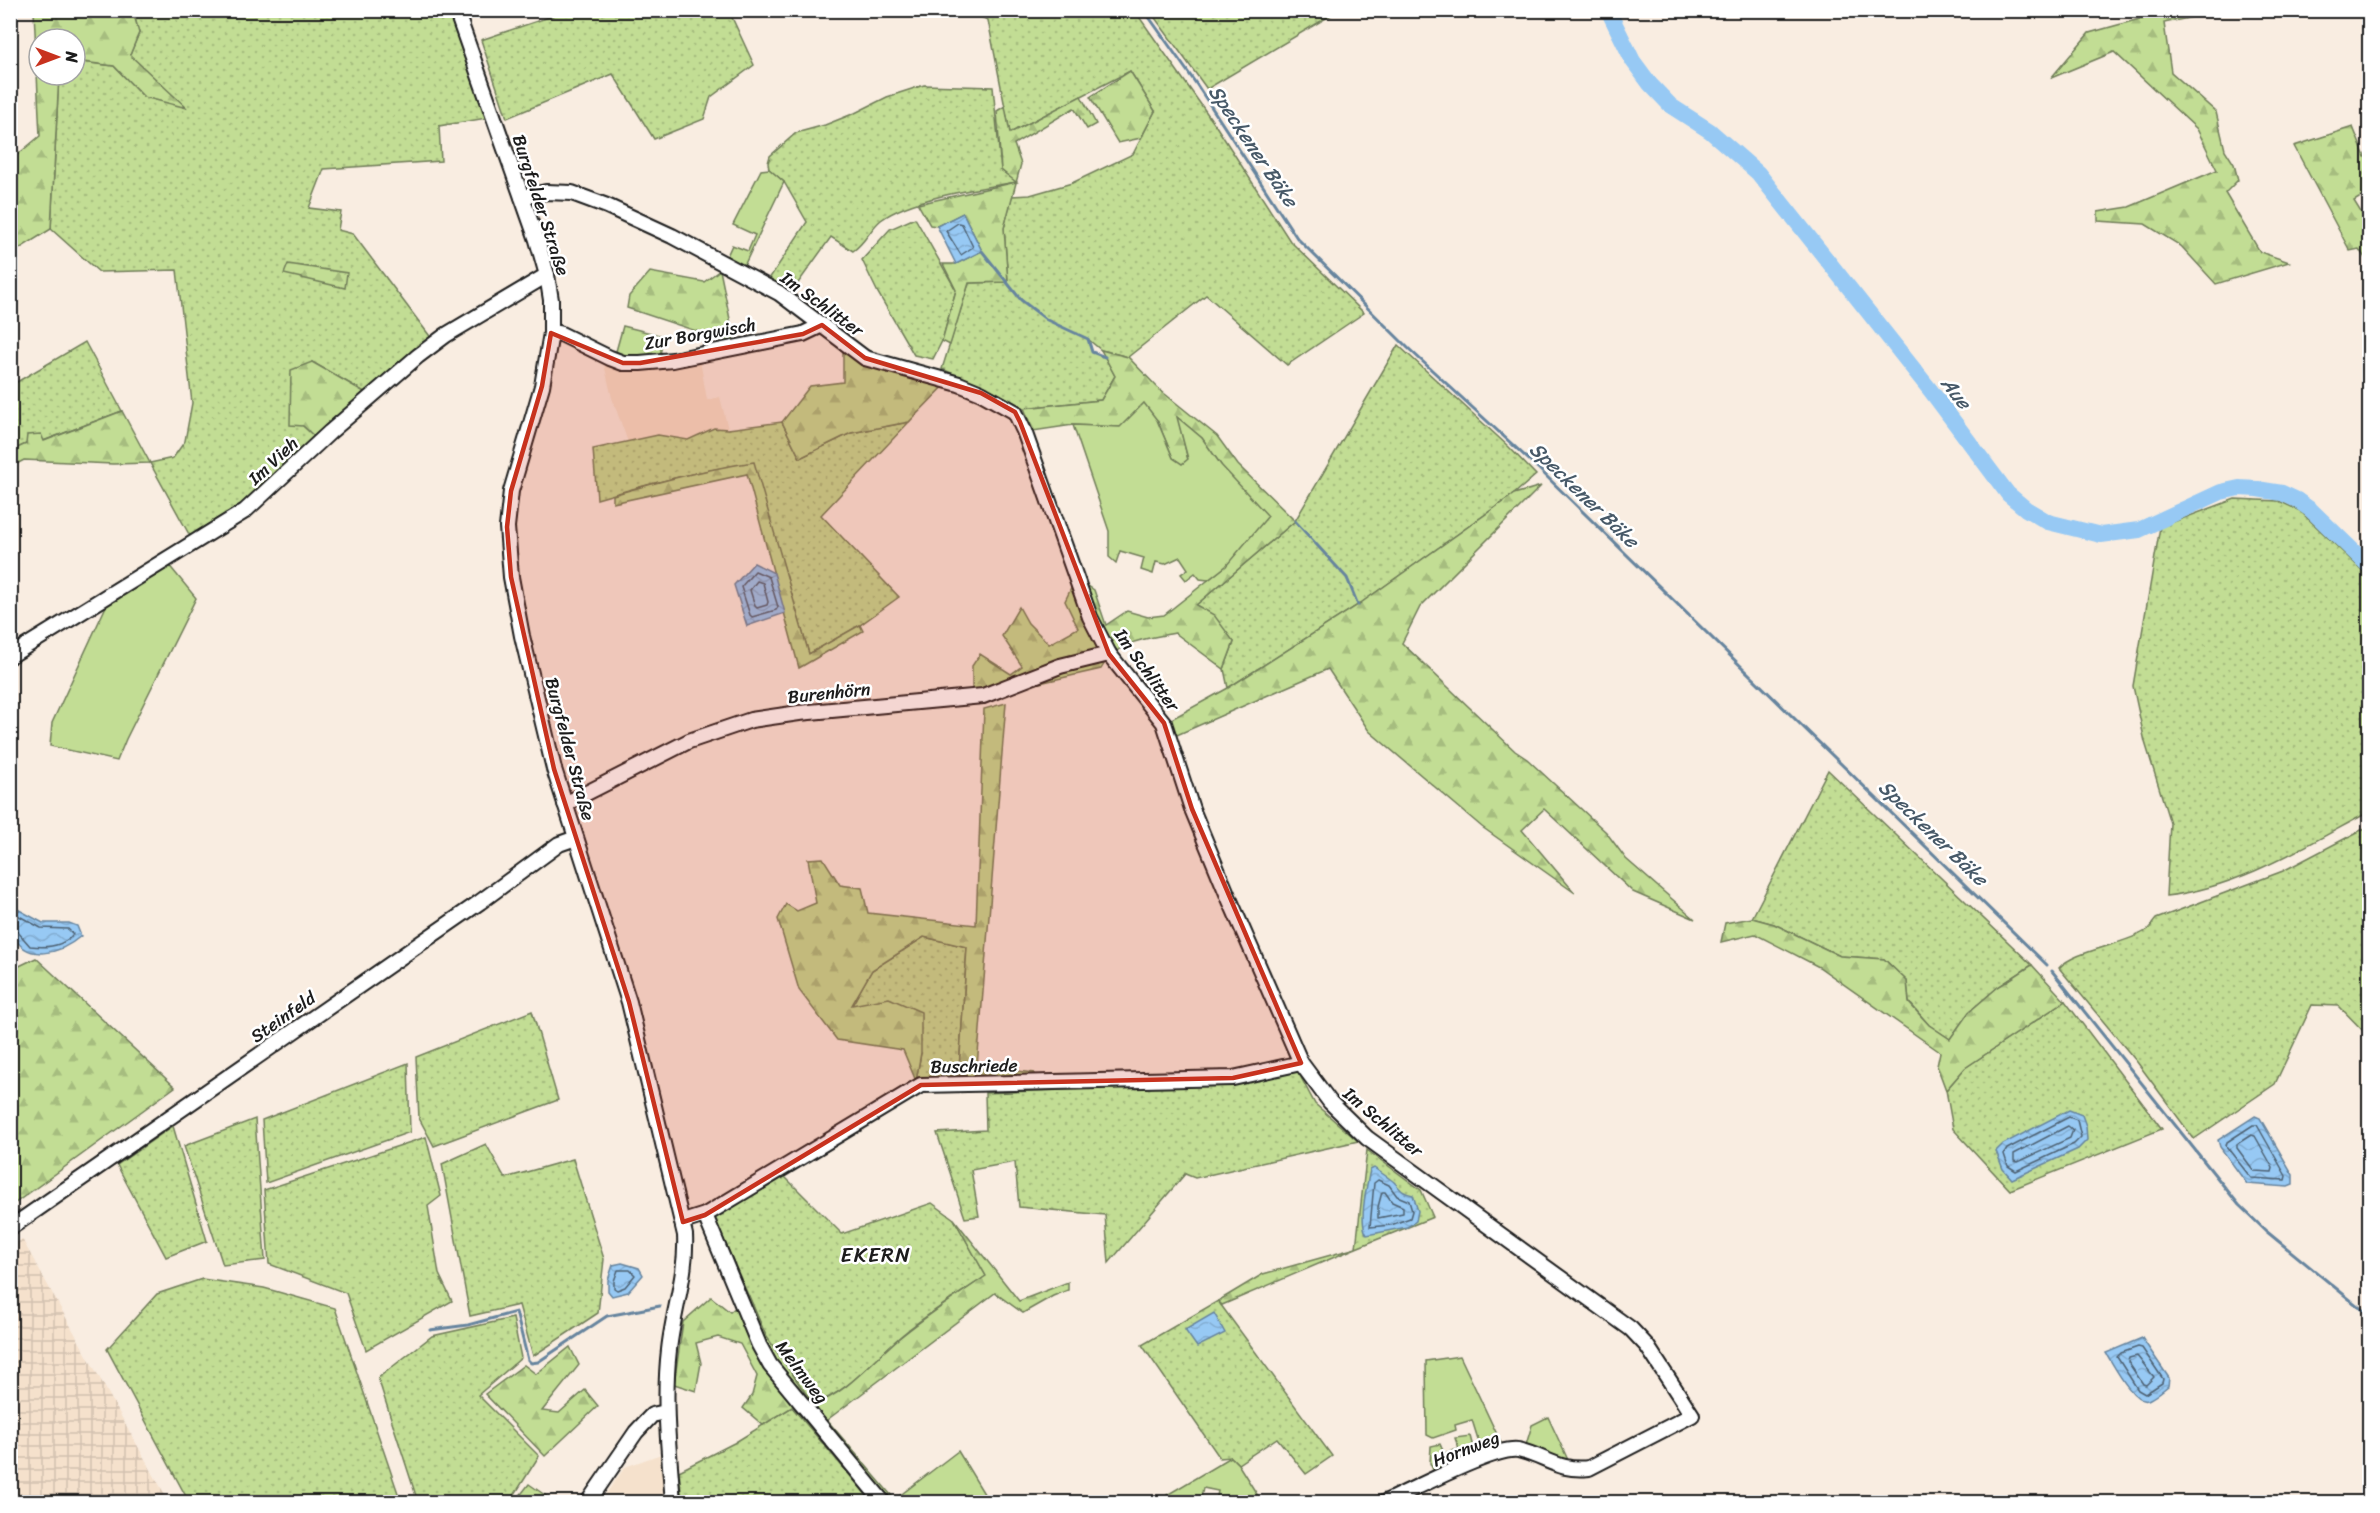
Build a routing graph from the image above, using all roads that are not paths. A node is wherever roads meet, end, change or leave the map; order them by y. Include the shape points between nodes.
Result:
1 (456, 10) edge
2 (522, 197) junction
3 (547, 275) junction
4 (822, 326) junction
5 (551, 333) junction
6 (1109, 654) junction
7 (10, 656) edge
8 (565, 804) junction
9 (576, 838) junction
10 (1301, 1063) junction
11 (705, 1215) junction
12 (683, 1222) junction
13 (10, 1228) edge
14 (666, 1412) junction
15 (1692, 1415) joint
16 (588, 1503) edge
17 (673, 1503) edge
18 (883, 1503) edge
19 (1385, 1503) edge

1 - 2 street, Burgfelder Straße
2 - 3 street, Burgfelder Straße
2 - 4 street, Im Schlitter via 556,191 607,206 779,293
3 - 5 street, Burgfelder Straße
3 - 7 street, Im Vieh via 418,356 245,511
4 - 5 street, Zur Borgwisch via 804,334 640,363 623,363 559,333
4 - 6 street, Im Schlitter via 865,358 959,384 1015,412 1090,617
5 - 8 street, Burgfelder Straße via 542,386 511,491 507,526 522,636
6 - 8 street, Burenhörn via 1060,666 984,696 751,720 689,741
6 - 10 street, Im Schlitter via 1164,723 1197,820
8 - 9 street, Burgfelder Straße
9 - 12 street, Burgfelder Straße via 629,1002
9 - 13 street, Steinfeld via 559,844
10 - 11 street, Buschriede via 1233,1078 921,1085
10 - 15 street, Im Schlitter via 1329,1102 1367,1138 1631,1329 1647,1346
11 - 12 street, Buschriede
11 - 18 street, Melmweg via 770,1365
12 - 14 street, Burgfelder Straße via 686,1260 669,1347
14 - 16 street via 652,1415 636,1432
14 - 17 street, Burgfelder Straße
15 - 19 street, Hornweg via 1589,1468 1573,1470 1516,1450 1494,1453

